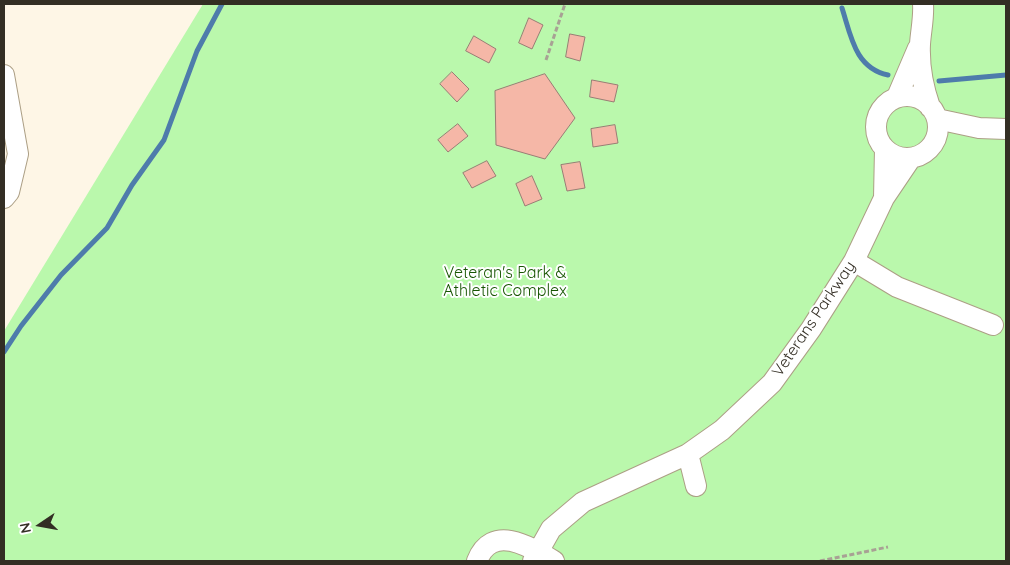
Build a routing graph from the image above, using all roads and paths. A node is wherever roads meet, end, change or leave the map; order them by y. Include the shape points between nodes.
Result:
1 (565, 4) edge
2 (924, 4) edge
3 (920, 44) junction
4 (546, 60) dead end
5 (4, 75) edge
6 (897, 97) junction
7 (934, 113) junction
8 (979, 128) junction
9 (1006, 129) edge
10 (934, 142) junction
11 (885, 149) junction
12 (911, 158) junction
13 (4, 198) edge
14 (884, 198) junction
15 (854, 261) junction
16 (993, 325) dead end
17 (688, 454) junction
18 (696, 486) dead end
19 (888, 547) dead end
20 (542, 558) edge
21 (477, 561) edge
22 (820, 561) edge

1 - 4 path
2 - 3 street
3 - 6 street
3 - 7 street via 925,91
5 - 13 street via 18,154 10,192
6 - 7 street via 915,97
6 - 11 street via 882,108 876,120 876,132
7 - 8 street
7 - 10 street via 938,131
8 - 9 street
8 - 10 street
10 - 12 street via 924,153
11 - 12 street via 897,157
11 - 14 street, Veterans Parkway
12 - 14 street, Veterans Parkway
14 - 15 street, Veterans Parkway
15 - 16 street via 897,287
15 - 17 street, Veterans Parkway via 811,329 772,382 722,430
17 - 18 street
17 - 20 street, Veterans Parkway via 583,502 551,529
19 - 22 path
20 - 21 street via 507,540 492,542 481,550

